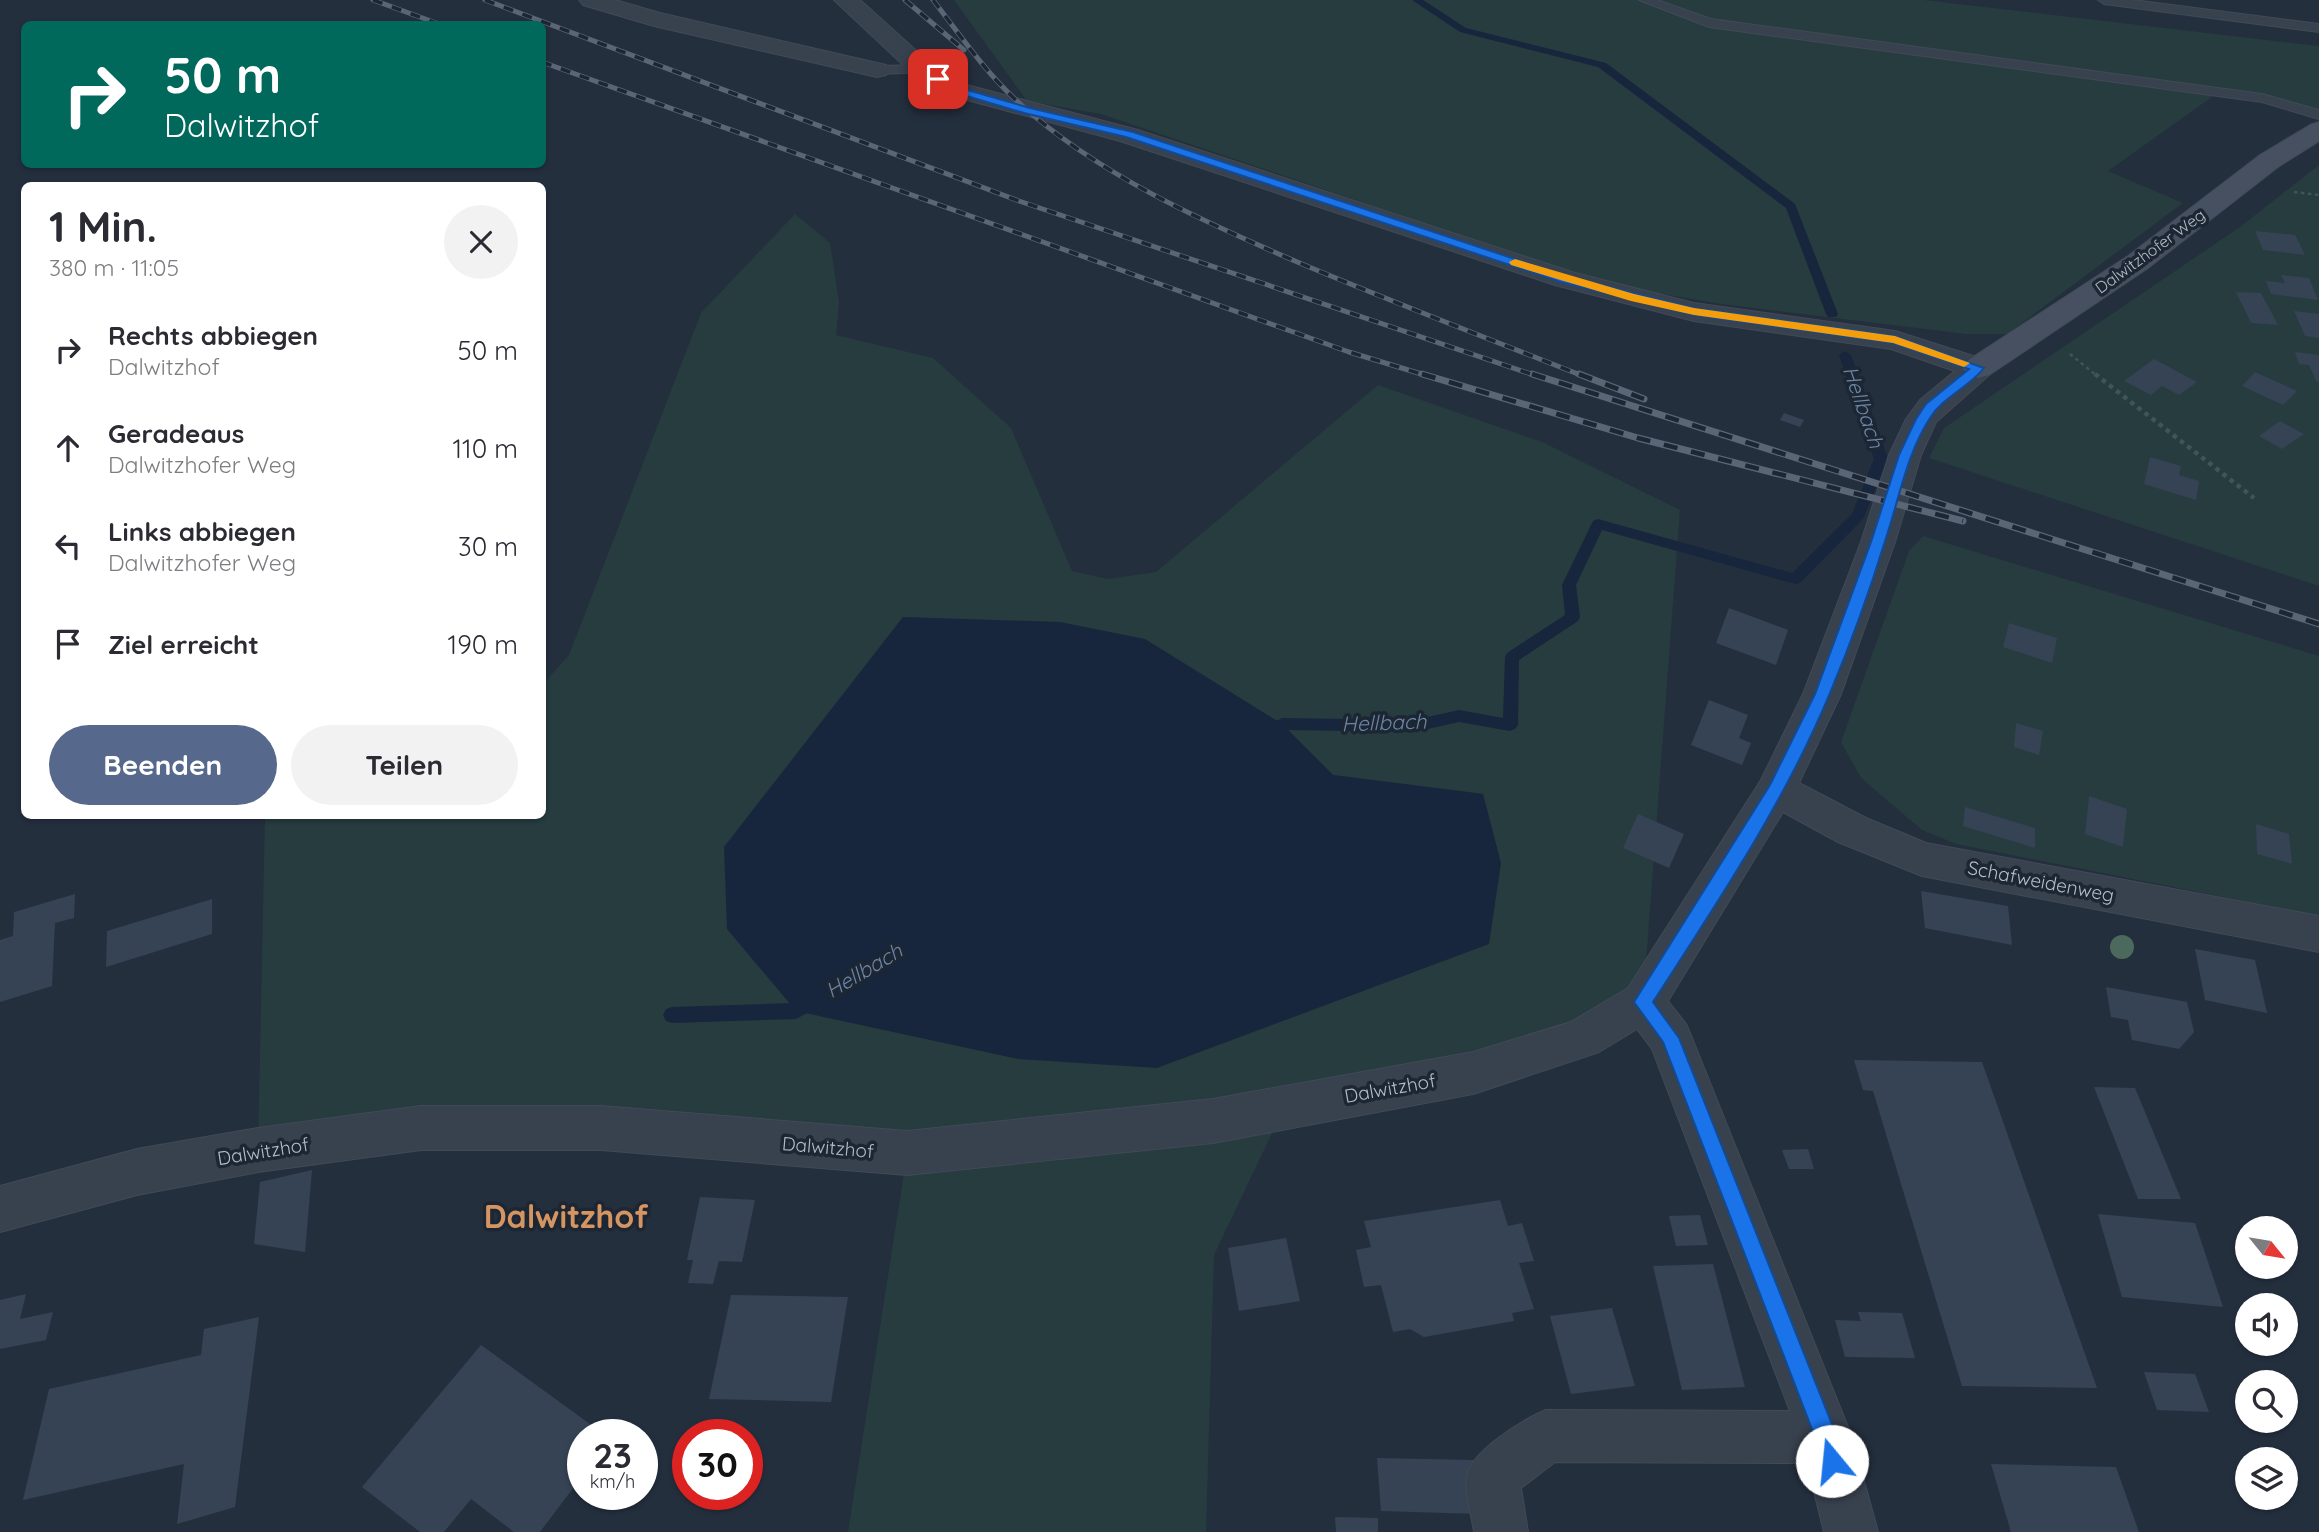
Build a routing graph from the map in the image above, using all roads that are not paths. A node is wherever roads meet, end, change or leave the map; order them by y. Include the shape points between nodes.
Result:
1 (591, 0) edge
2 (846, 0) edge
3 (1645, 0) edge
4 (2104, 0) edge
5 (2319, 28) edge
6 (922, 69) junction
7 (877, 70) joint
8 (2262, 99) junction
9 (2250, 108) dead end
10 (2319, 114) edge
11 (2319, 130) edge
12 (1978, 368) junction
13 (1905, 455) joint
14 (1776, 789) junction
15 (2319, 934) edge
16 (1643, 1002) junction
17 (0, 1209) edge
18 (1826, 1437) junction
19 (1501, 1532) edge
20 (1851, 1532) edge

1 - 7 street
2 - 6 street
3 - 8 lane via 1709,23
4 - 5 lane
6 - 7 lane
6 - 12 street via 954,89 1129,135 1565,279 1694,312 1895,340
8 - 9 lane
8 - 10 lane
11 - 12 street, Dalwitzhofer Weg via 2269,161 2138,262
12 - 13 street, Dalwitzhofer Weg via 1931,407
13 - 14 street, Dalwitzhof via 1822,694
14 - 15 street, Schafweidenweg via 1852,830 1922,859
14 - 16 street, Dalwitzhof
16 - 17 street, Dalwitzhof via 1583,1038 1473,1073 1213,1121 907,1153 601,1128 421,1128 137,1172
16 - 18 street via 1670,1038
18 - 19 street via 1546,1436 1493,1477
18 - 20 street

